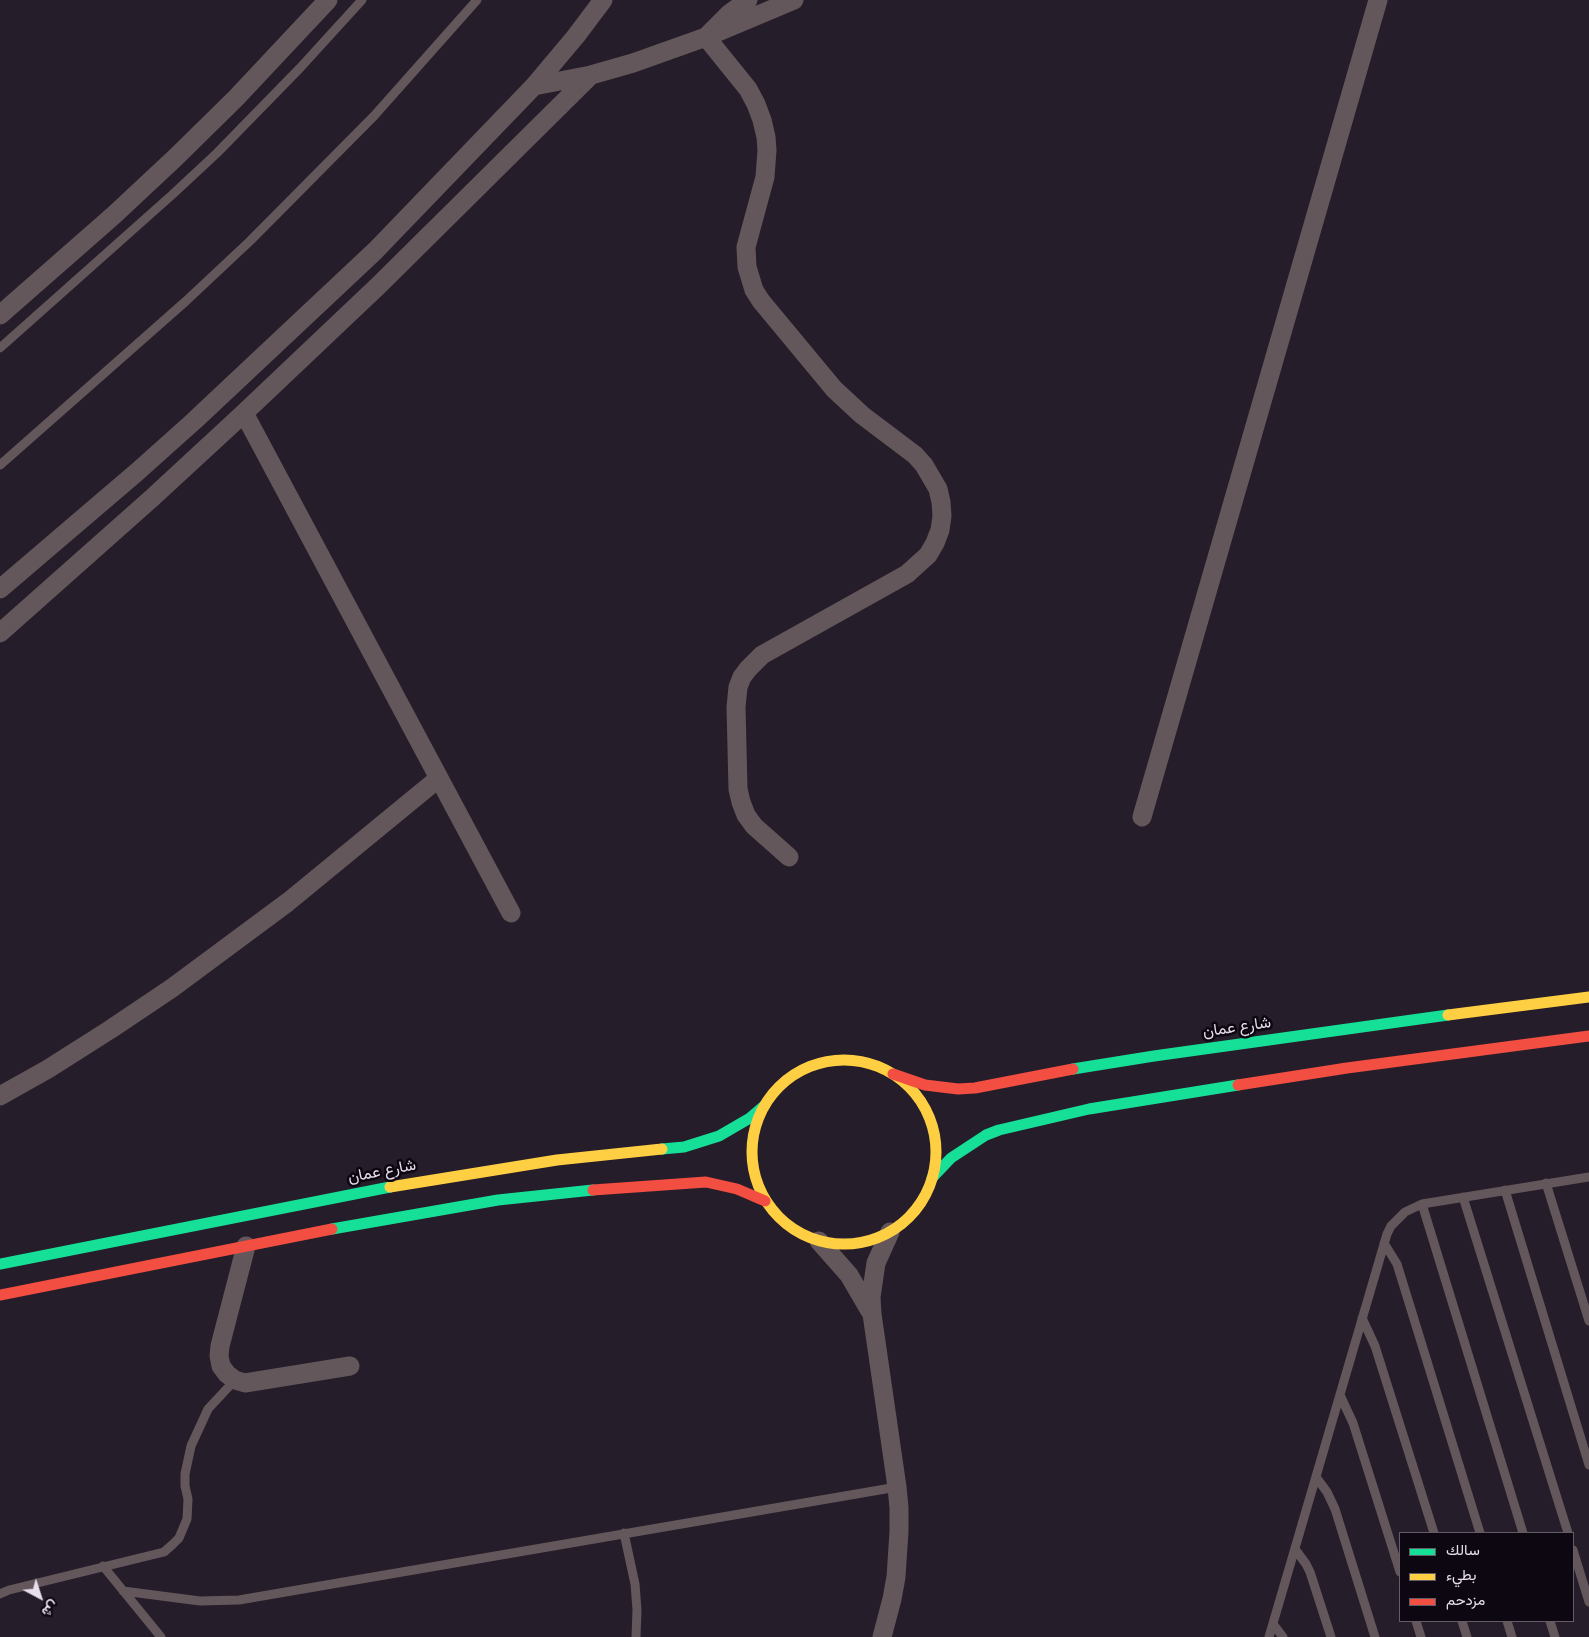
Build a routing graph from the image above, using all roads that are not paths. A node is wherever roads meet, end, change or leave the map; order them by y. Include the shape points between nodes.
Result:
1 (328, 0) edge
2 (362, 0) edge
3 (477, 0) edge
4 (603, 0) edge
5 (748, 0) edge
6 (794, 0) edge
7 (1378, 0) edge
8 (706, 36) junction
9 (591, 75) junction
10 (534, 86) junction
11 (0, 315) edge
12 (0, 348) edge
13 (244, 413) junction
14 (0, 465) edge
15 (0, 589) edge
16 (0, 633) edge
17 (439, 778) junction
18 (1142, 817) dead end
19 (789, 857) dead end
20 (511, 913) dead end
21 (1589, 997) edge
22 (1589, 1036) edge
23 (894, 1074) junction
24 (0, 1096) edge
25 (764, 1106) junction
26 (932, 1178) junction
27 (1589, 1178) edge
28 (1546, 1184) junction
29 (1505, 1190) junction
30 (1463, 1197) junction
31 (765, 1201) junction
32 (1422, 1204) junction
33 (890, 1232) junction
34 (818, 1241) junction
35 (1384, 1243) junction
36 (246, 1246) junction
37 (0, 1264) edge
38 (0, 1295) edge
39 (872, 1314) junction
40 (1362, 1318) junction
41 (1589, 1321) edge
42 (350, 1366) dead end
43 (235, 1380) junction
44 (1340, 1395) junction
45 (1589, 1465) edge
46 (1316, 1477) junction
47 (897, 1487) junction
48 (1434, 1532) edge
49 (1480, 1532) edge
50 (1523, 1532) edge
51 (1568, 1532) edge
52 (624, 1533) junction
53 (1295, 1549) junction
54 (1574, 1553) edge
55 (103, 1566) junction
56 (1399, 1569) edge
57 (123, 1591) junction
58 (0, 1594) edge
59 (1589, 1602) edge
60 (1416, 1622) edge
61 (1462, 1622) edge
62 (1507, 1622) edge
63 (1550, 1622) edge
64 (1273, 1624) junction
65 (161, 1637) edge
66 (636, 1637) edge
67 (882, 1637) edge
68 (1269, 1637) edge
69 (1283, 1637) edge
70 (1331, 1637) edge
71 (1375, 1637) edge
72 (1421, 1637) edge
73 (1467, 1637) edge
74 (1512, 1637) edge
75 (1555, 1637) edge

1 - 11 street via 176,157
2 - 12 lane via 217,153
3 - 14 lane via 374,116 250,241
4 - 10 street
5 - 8 street
6 - 8 street
7 - 18 street
8 - 9 street
8 - 19 street via 748,89 766,136 765,177 746,246 747,267 754,290 834,389 924,465 938,489 941,502 940,530 928,555 918,565 894,582 762,655 742,677 736,707 741,802 754,826
9 - 10 street
9 - 13 street via 379,285
10 - 15 street via 368,258 194,421
13 - 16 street
13 - 17 street
17 - 20 street
17 - 24 street via 288,902 172,988 64,1059
21 - 23 main road, شارع عمان via 1138,1058 975,1088 925,1085
22 - 26 main road via 1347,1068 1089,1109 986,1135 957,1154
23 - 25 main road, شارع عمان via 874,1065 832,1061 793,1075
23 - 26 main road via 909,1086 930,1120 936,1159
25 - 31 main road via 752,1144 752,1164
25 - 37 main road, شارع عمان via 719,1136 684,1147 556,1160 420,1181
26 - 33 main road via 916,1209
27 - 28 lane
28 - 29 lane
28 - 41 lane
29 - 30 lane
29 - 45 lane
30 - 32 lane
30 - 51 lane
31 - 34 main road via 788,1226
31 - 36 main road via 736,1189 706,1182 567,1192 430,1211
32 - 35 lane via 1397,1218
32 - 50 lane
33 - 34 main road via 855,1244
33 - 39 street via 876,1263
34 - 39 street via 849,1275
35 - 40 lane
35 - 49 lane via 1397,1264
36 - 38 main road
36 - 43 street via 219,1356 221,1366
39 - 47 street
40 - 44 lane
40 - 48 lane via 1376,1346
42 - 43 street via 255,1382
43 - 55 lane via 208,1409 191,1446 185,1474 187,1519 179,1538 164,1552
44 - 46 lane
44 - 56 lane via 1353,1423
46 - 53 lane
46 - 71 lane via 1335,1509
47 - 52 lane
47 - 67 street via 898,1554 892,1600
52 - 57 lane via 239,1600 200,1601
52 - 66 lane via 635,1584
53 - 64 lane
53 - 70 lane via 1310,1572
54 - 59 lane
55 - 57 lane
55 - 58 lane
57 - 65 lane
60 - 72 lane
61 - 73 lane
62 - 74 lane
63 - 75 lane
64 - 68 lane
64 - 69 lane

